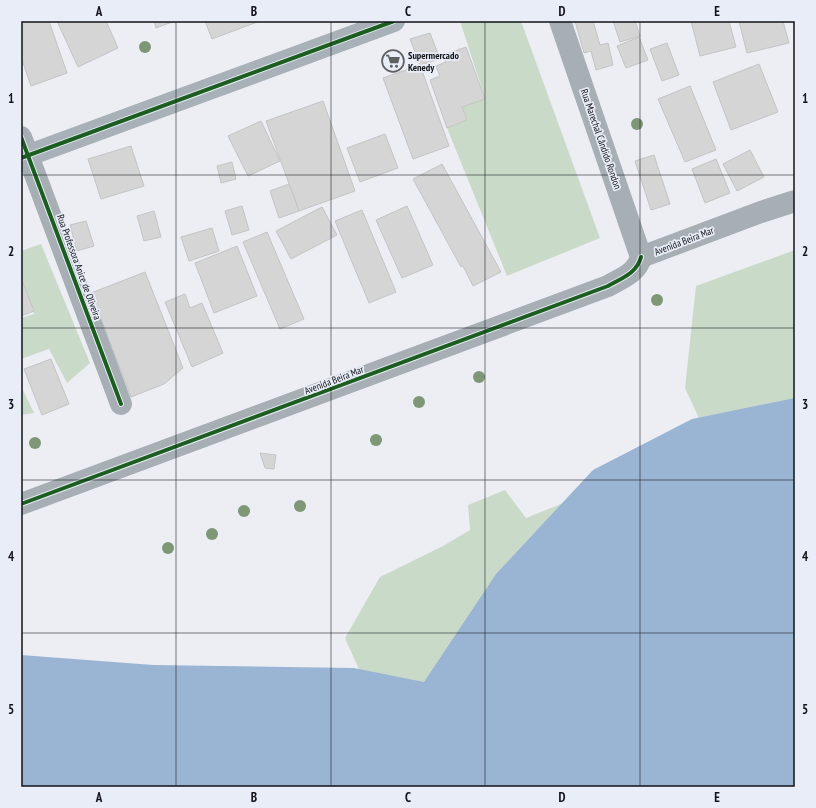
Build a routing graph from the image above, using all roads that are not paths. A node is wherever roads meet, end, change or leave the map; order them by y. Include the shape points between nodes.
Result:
1 (394, 21) edge
2 (560, 21) edge
3 (23, 150) edge
4 (795, 201) edge
5 (641, 257) junction
6 (121, 404) dead end
7 (21, 504) edge

1 - 3 main road
2 - 5 street, Rua Marechal Cândido Rondon
3 - 6 street, Rua Professora Anice de Oliveira
4 - 5 street, Avenida Beira Mar
5 - 7 street, Avenida Beira Mar via 639,266 633,272 608,286

